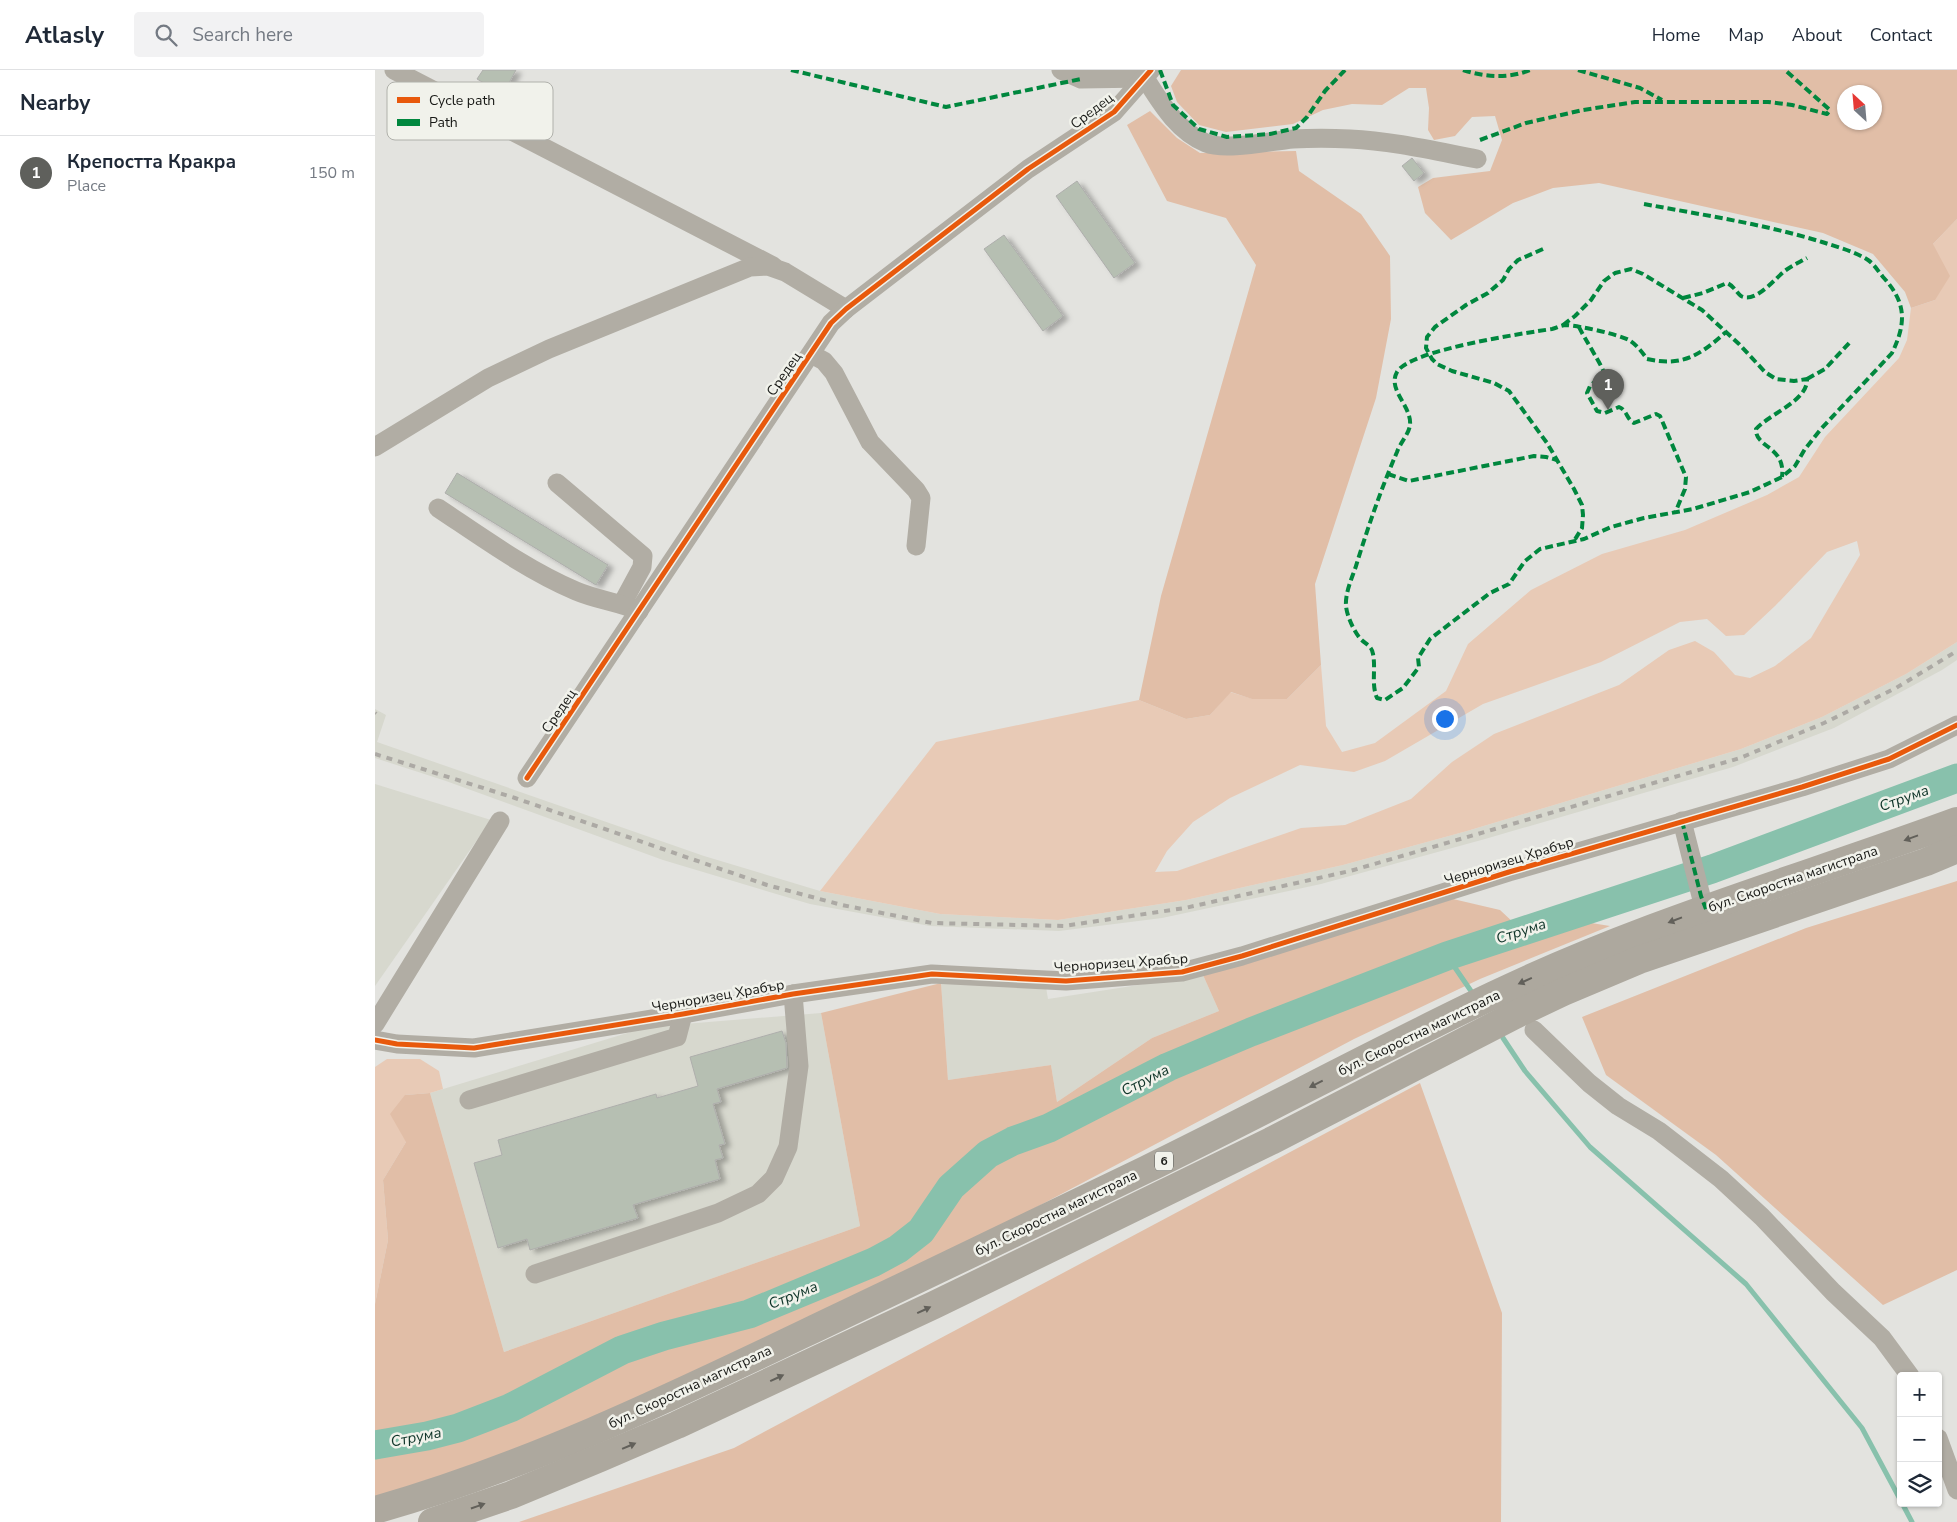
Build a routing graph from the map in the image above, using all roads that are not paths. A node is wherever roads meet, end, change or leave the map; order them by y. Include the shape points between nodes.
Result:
1 (394, 70) edge
2 (1061, 70) edge
3 (1148, 74) edge
4 (417, 82) edge
5 (528, 140) edge
6 (1477, 159) dead end
7 (785, 272) junction
8 (846, 309) junction
9 (811, 354) junction
10 (375, 447) edge
11 (557, 484) dead end
12 (438, 508) dead end
13 (916, 546) dead end
14 (630, 608) junction
15 (1957, 725) edge
16 (527, 778) dead end
17 (500, 820) dead end
18 (1957, 821) edge
19 (1684, 829) junction
20 (1957, 850) edge
21 (1703, 903) junction
22 (1563, 992) junction
23 (793, 994) junction
24 (683, 1014) junction
25 (375, 1024) edge
26 (1534, 1030) junction
27 (375, 1040) edge
28 (1396, 1077) junction
29 (469, 1100) dead end
30 (535, 1274) dead end
31 (1907, 1372) edge
32 (1942, 1449) edge
33 (1957, 1490) edge
34 (375, 1510) edge
35 (432, 1522) edge

1 - 4 street
2 - 3 street via 1081,79
3 - 6 street via 1169,115 1191,135 1208,144 1225,146 1294,139 1351,139
3 - 8 street, Средец via 1114,112 1028,169
5 - 7 street
7 - 8 street
7 - 10 street via 768,266 750,268 549,349 488,378
8 - 9 street, Средец via 831,323
9 - 13 street via 824,361 834,373 870,442 921,498
9 - 14 street, Средец
11 - 14 street via 643,556
12 - 14 street via 525,566 577,592
14 - 16 street, Средец
15 - 19 street, Черноризец Храбър via 1889,759 1802,786
17 - 25 street
18 -> 21 highway, бул. Скоростна магистрала / 6 via 1827,868
19 - 21 street
19 - 23 street, Черноризец Храбър via 1509,872 1181,972 1066,981 932,974
20 - 22 highway, бул. Скоростна магистрала / 6 via 1639,960
21 -> 34 highway, бул. Скоростна магистрала / 6 via 1497,993 1147,1169 621,1420 503,1468
22 - 26 highway via 1539,1010
22 - 28 highway, бул. Скоростна магистрала / 6
23 - 24 street, Черноризец Храбър
23 - 30 street via 799,1066 788,1147 774,1178 758,1194 718,1213
24 - 27 street, Черноризец Храбър via 474,1048
24 - 29 street via 677,1037
26 - 28 highway via 1521,1025 1509,1027
26 - 31 street via 1589,1083 1618,1106 1659,1131 1728,1185 1882,1338
35 -> 28 highway, бул. Скоростна магистрала / 6 via 511,1495 677,1425 943,1301
32 - 33 street

